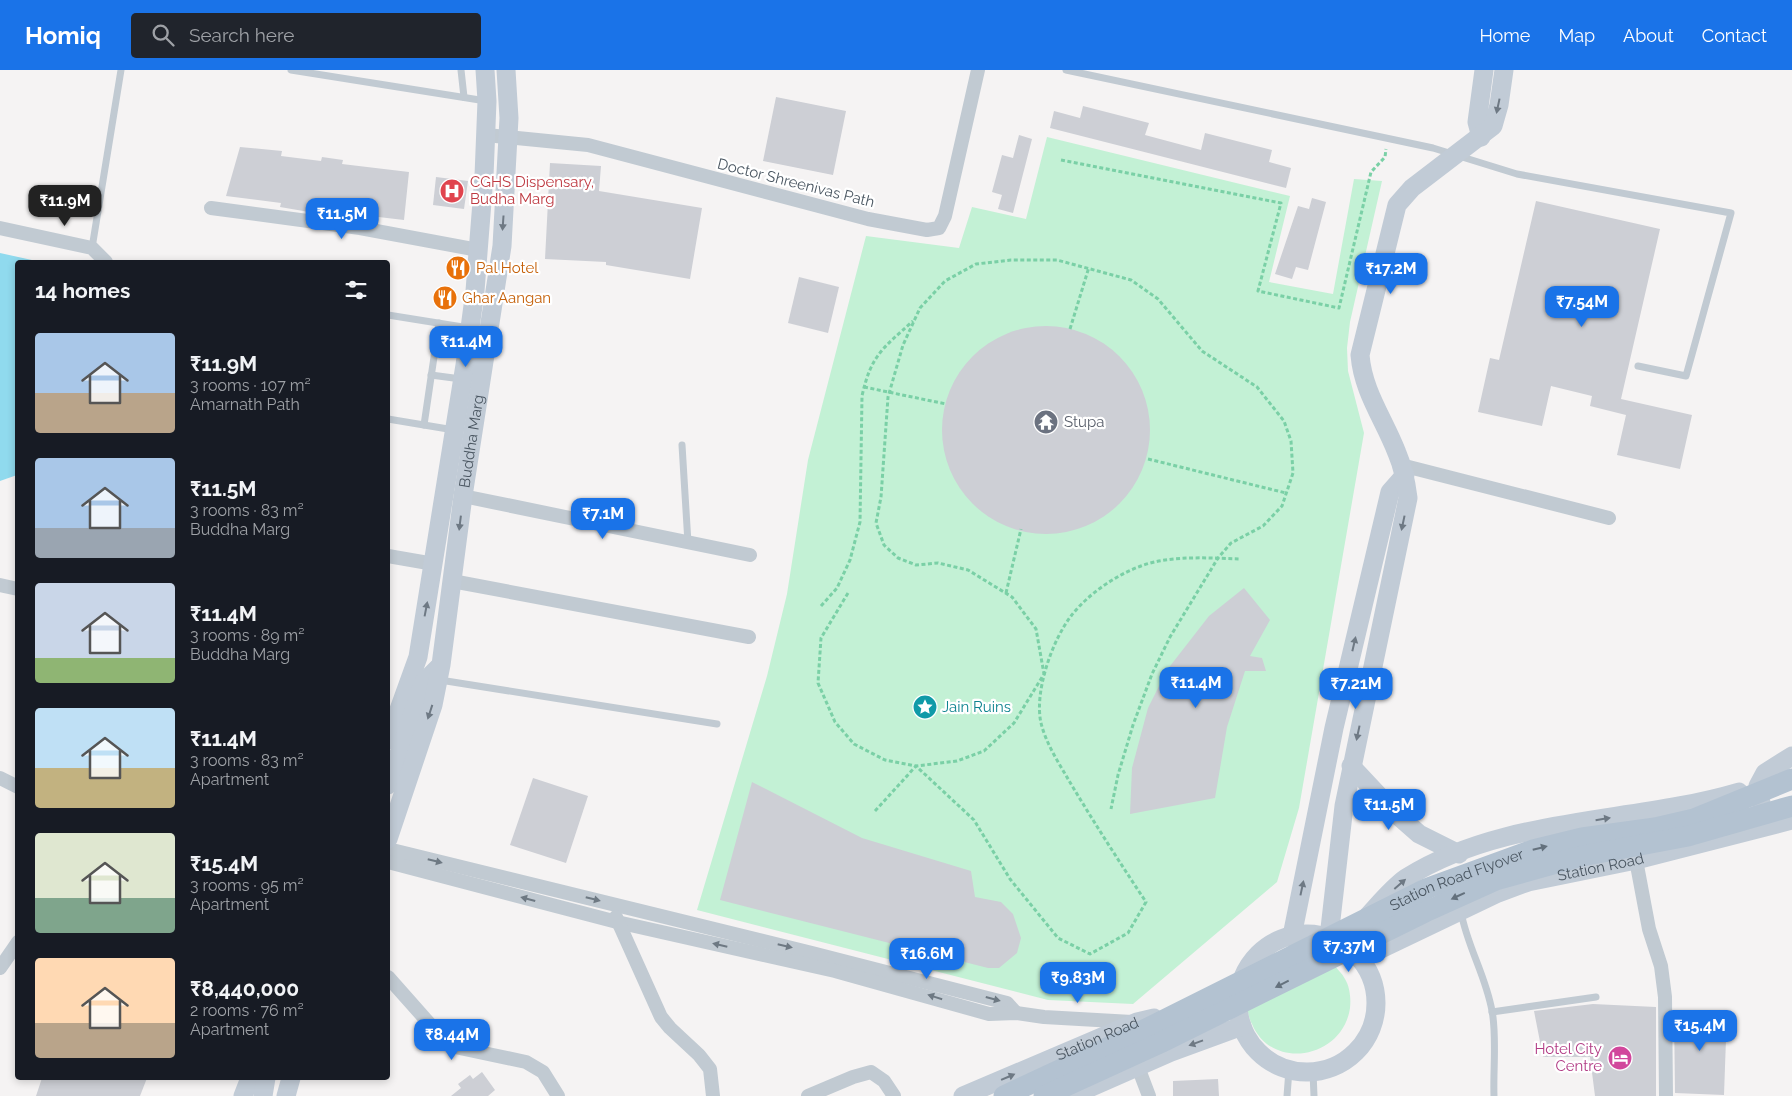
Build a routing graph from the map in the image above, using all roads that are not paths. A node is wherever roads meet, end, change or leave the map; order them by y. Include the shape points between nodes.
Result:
1 (121, 70) edge
2 (292, 70) edge
3 (341, 70) edge
4 (461, 70) edge
5 (485, 70) edge
6 (506, 70) edge
7 (978, 70) edge
8 (1066, 70) edge
9 (1484, 70) edge
10 (1504, 70) edge
11 (342, 78) junction
12 (464, 97) junction
13 (487, 101) junction
14 (486, 135) junction
15 (508, 136) junction
16 (1481, 137) junction
17 (1456, 156) junction
18 (211, 208) dead end
19 (0, 228) edge
20 (92, 248) junction
21 (478, 250) junction
22 (104, 260) edge
23 (390, 315) edge
24 (439, 323) junction
25 (470, 328) junction
26 (1638, 366) dead end
27 (431, 375) junction
28 (462, 380) junction
29 (390, 419) edge
30 (424, 425) junction
31 (455, 430) junction
32 (682, 445) dead end
33 (1403, 470) junction
34 (463, 496) junction
35 (1609, 518) dead end
36 (688, 543) junction
37 (750, 555) dead end
38 (390, 556) edge
39 (434, 564) junction
40 (452, 581) junction
41 (0, 585) edge
42 (15, 589) edge
43 (749, 637) dead end
44 (418, 657) junction
45 (430, 681) junction
46 (718, 724) dead end
47 (390, 734) edge
48 (1792, 756) edge
49 (1352, 766) junction
50 (0, 778) edge
51 (390, 780) edge
52 (1792, 780) edge
53 (15, 786) edge
54 (1758, 786) junction
55 (1792, 806) edge
56 (1792, 820) edge
57 (1766, 827) junction
58 (390, 833) edge
59 (390, 850) edge
60 (1459, 854) junction
61 (1636, 860) junction
62 (390, 863) edge
63 (614, 904) junction
64 (1461, 911) junction
65 (617, 922) junction
66 (1292, 936) junction
67 (1336, 940) junction
68 (747, 944) junction
69 (15, 946) edge
70 (1360, 959) junction
71 (0, 968) edge
72 (390, 979) edge
73 (1596, 997) dead end
74 (1238, 998) junction
75 (1492, 1012) junction
76 (1137, 1022) junction
77 (1242, 1026) junction
78 (1138, 1066) junction
79 (1289, 1070) junction
80 (1313, 1072) junction
81 (249, 1080) edge
82 (266, 1080) edge
83 (290, 1080) edge
84 (243, 1096) edge
85 (263, 1096) edge
86 (286, 1096) edge
87 (558, 1096) edge
88 (713, 1096) edge
89 (808, 1096) edge
90 (894, 1096) edge
91 (963, 1096) edge
92 (1004, 1096) edge
93 (1044, 1096) edge
94 (1072, 1096) edge
95 (1149, 1096) edge
96 (1287, 1096) edge
97 (1314, 1096) edge
98 (1494, 1096) edge
99 (1666, 1096) edge

1 - 20 lane
2 - 11 lane
3 - 11 lane
4 - 12 lane
5 - 13 main road, Buddha Marg
6 - 15 main road, Buddha Marg
7 - 15 street, Doctor Shreenivas Path via 945,216 939,228 927,230 868,219 588,146
8 - 17 lane via 1433,148
9 - 16 main road via 1476,122
10 -> 16 main road via 1493,126
11 - 12 lane
12 - 13 lane
13 - 14 main road, Buddha Marg
14 - 15 street, Doctor Shreenivas Path
14 - 21 main road, Buddha Marg
15 -> 34 main road, Buddha Marg via 502,246
16 - 17 main road
17 - 26 lane via 1517,174 1731,214 1686,376
17 - 33 main road via 1412,188 1397,205 1360,356 1367,389
18 - 21 street via 360,228
19 - 20 street
20 - 22 street
21 - 25 main road, Buddha Marg
23 - 24 lane
24 - 25 lane
24 - 27 lane
25 - 28 main road, Buddha Marg
27 - 28 lane
27 - 30 lane
28 - 31 main road, Buddha Marg
29 - 30 lane
30 - 31 lane
31 - 39 main road, Buddha Marg
32 - 36 lane
33 - 35 street
33 -> 49 main road via 1408,498
66 -> 33 main road via 1334,728 1390,492
34 - 36 street
34 -> 40 main road, Buddha Marg
36 - 37 street
38 - 39 street
44 -> 39 main road, Buddha Marg
40 - 43 street
40 - 45 main road, Buddha Marg
41 - 42 street
44 - 45 main road
44 - 47 main road
45 - 46 lane
45 - 51 main road
45 -> 58 main road via 433,705
48 - 54 main road via 1765,773
49 - 60 main road via 1394,813 1419,834
49 - 67 main road via 1344,806
50 - 53 street
52 - 54 main road
92 -> 52 main road, Station Road Flyover via 1126,1039 1428,888 1533,850 1582,838 1656,828 1694,819
54 - 57 main road
60 -> 54 main road via 1526,831 1669,809
55 -> 93 main road, Station Road Flyover via 1688,836 1582,856 1479,887 1178,1035
56 - 57 main road, Station Road
57 - 61 main road, Station Road
59 -> 63 street
67 -> 60 main road via 1404,880 1434,862
61 - 64 main road, Station Road via 1528,882
61 - 99 street via 1649,929 1661,966 1665,997
65 -> 62 street
63 - 65 street
63 - 68 street
64 - 70 main road, Station Road
64 - 75 lane via 1465,934 1478,962
68 -> 65 street
65 - 88 street via 662,1017 710,1069
66 - 67 main road via 1310,934
66 - 74 main road via 1270,945 1252,961 1241,983
67 - 70 main road
68 - 76 street via 990,1014 1016,1012 1044,1017
69 - 71 street
70 - 80 main road via 1372,980 1376,1008 1371,1031 1358,1051 1338,1065
72 - 87 street via 443,1039 455,1047 526,1062 543,1072
73 - 75 lane
74 - 76 main road, Station Road
74 - 77 main road
75 - 98 lane
91 -> 76 main road, Station Road
77 -> 78 main road
77 - 79 main road via 1251,1044 1268,1061
78 - 94 main road
78 - 95 street
79 - 80 main road
79 - 96 lane
80 - 97 lane
81 - 84 main road
82 - 85 main road
83 - 86 main road
89 - 90 street via 871,1072 884,1080

